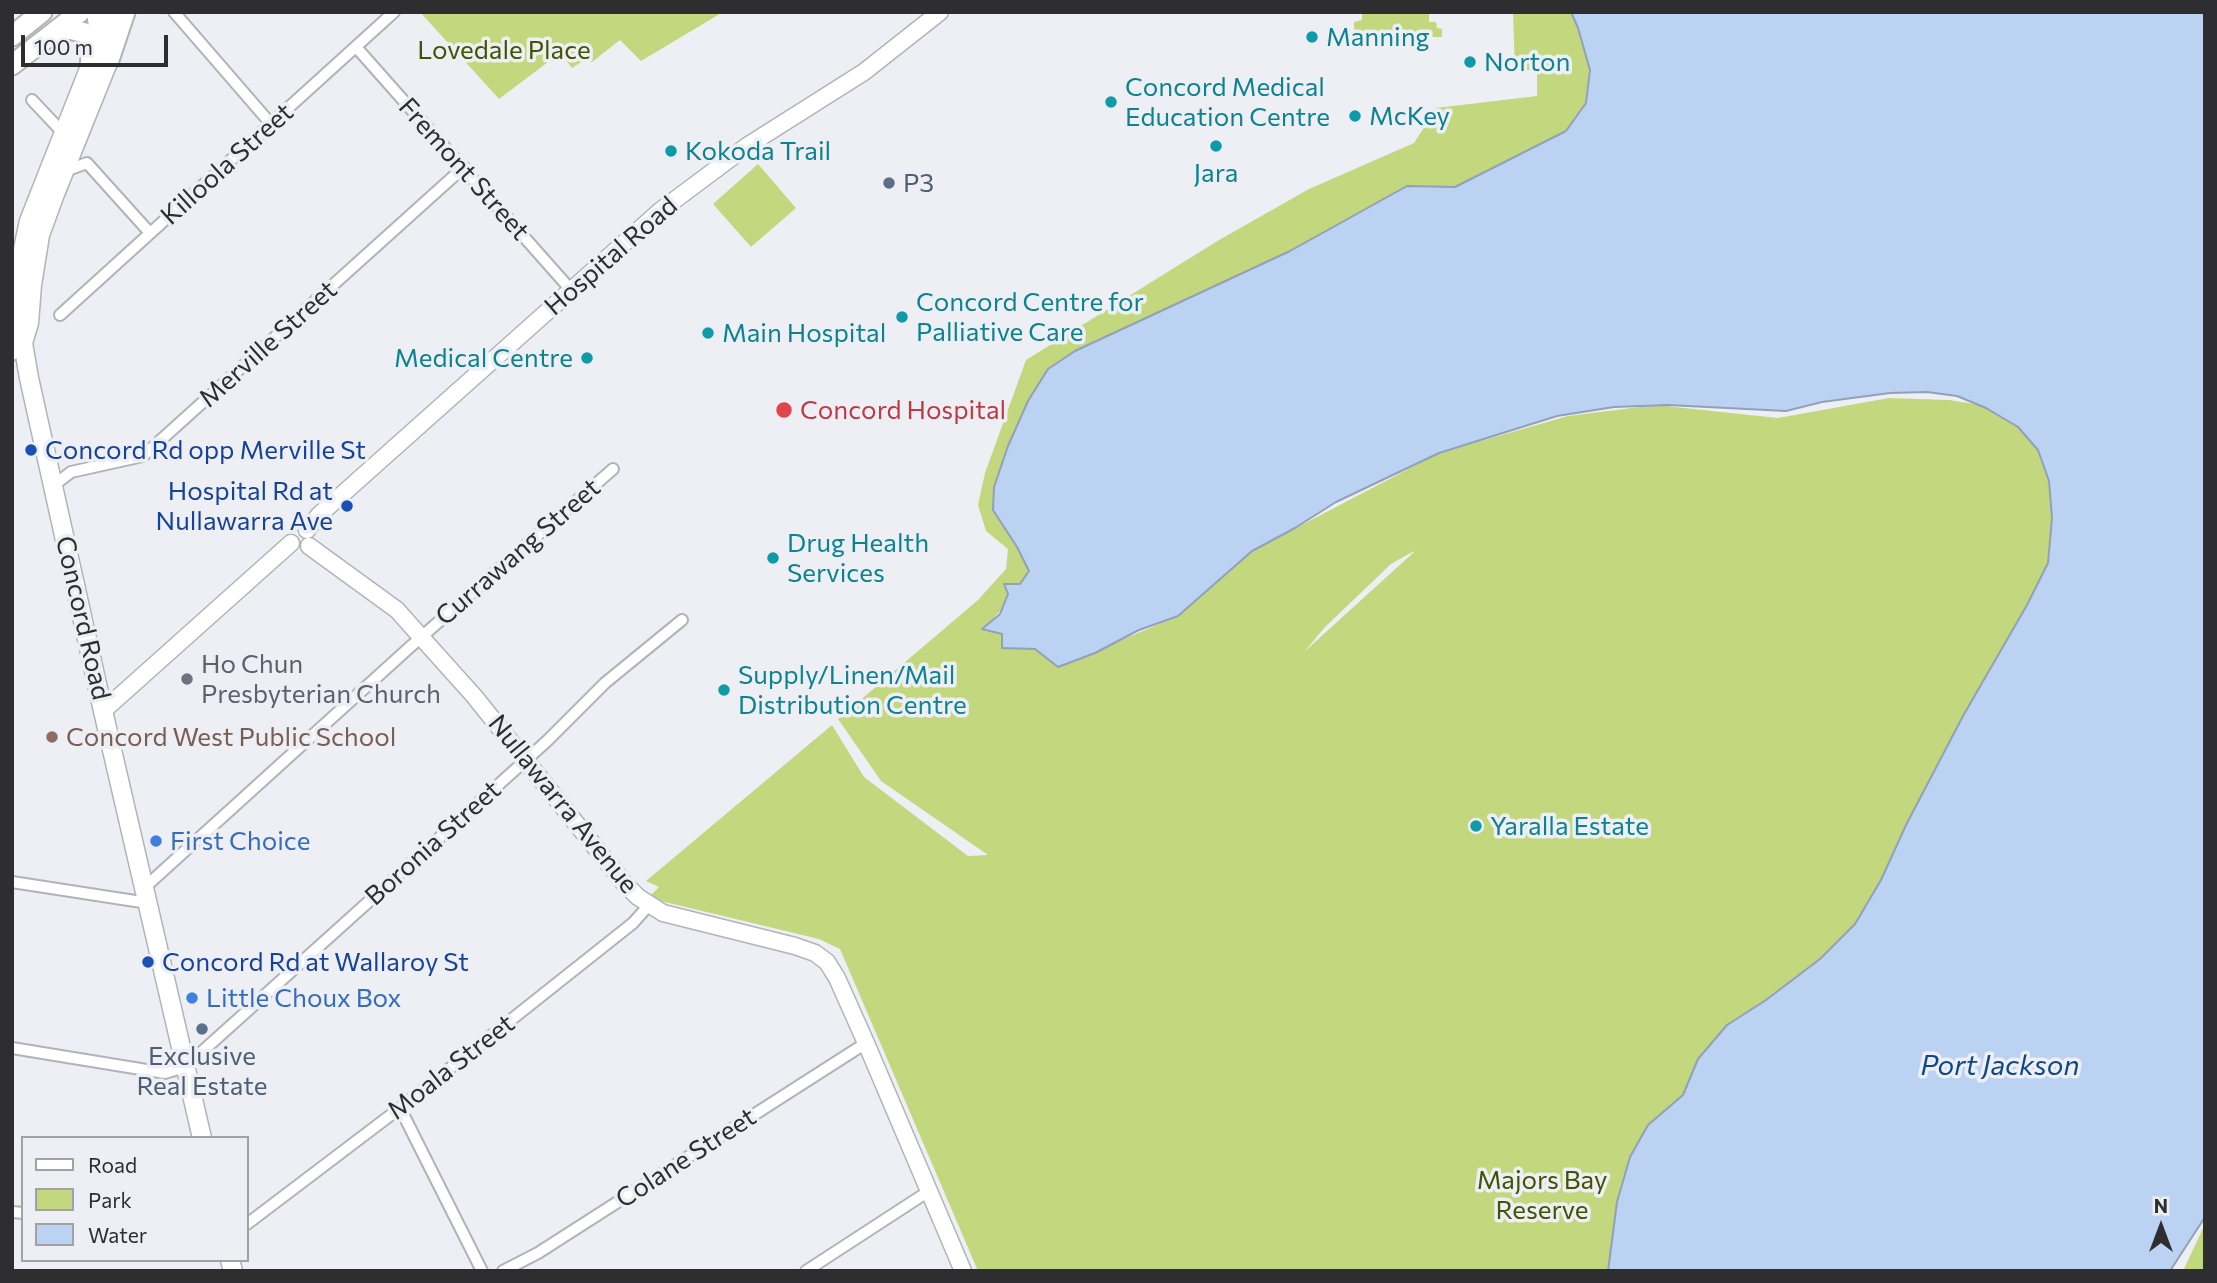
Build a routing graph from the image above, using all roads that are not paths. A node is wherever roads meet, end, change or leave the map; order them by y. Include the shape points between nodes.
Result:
1 (42, 12) edge
2 (80, 12) edge
3 (96, 12) edge
4 (111, 12) edge
5 (125, 12) edge
6 (174, 12) edge
7 (940, 12) edge
8 (392, 13) edge
9 (54, 33) junction
10 (12, 36) edge
11 (356, 47) junction
12 (110, 60) junction
13 (12, 65) edge
14 (90, 67) junction
15 (32, 100) dead end
16 (271, 124) junction
17 (70, 139) junction
18 (464, 167) junction
19 (65, 171) junction
20 (150, 233) junction
21 (14, 287) edge
22 (571, 290) junction
23 (60, 315) dead end
24 (12, 328) edge
25 (18, 349) edge
26 (613, 469) dead end
27 (53, 486) junction
28 (307, 530) junction
29 (291, 543) junction
30 (309, 546) junction
31 (682, 620) dead end
32 (422, 637) junction
33 (103, 711) junction
34 (526, 760) junction
35 (12, 882) edge
36 (146, 896) junction
37 (649, 905) junction
38 (866, 1042) junction
39 (12, 1048) edge
40 (185, 1068) junction
41 (400, 1108) junction
42 (202, 1136) edge
43 (929, 1191) junction
44 (248, 1223) edge
45 (482, 1271) edge
46 (503, 1271) edge
47 (806, 1271) edge
48 (962, 1271) edge

1 - 10 highway
2 - 9 highway
3 - 14 main road, Concord Road via 98,42
4 - 12 main road, Concord Road
5 - 12 highway
6 - 16 street
7 - 22 main road, Hospital Road via 864,72 694,184
8 - 11 street, Killoola Street
9 - 13 highway
9 - 14 highway via 69,29 85,33 92,45
11 - 16 street, Killoola Street
11 - 18 street, Fremont Street
12 - 17 main road, Concord Road
14 - 17 main road, Concord Road
15 - 17 street
16 - 20 street, Killoola Street
17 - 19 main road, Concord Road
17 - 21 main road, Concord Road via 29,222
18 - 22 street, Fremont Street
18 - 27 street, Merville Street via 143,456 71,472
19 - 20 street via 88,163
19 - 25 main road, Concord Road via 40,235 29,323
20 - 23 street, Killoola Street
21 - 25 main road, Concord Road
22 - 28 main road, Hospital Road
24 - 25 street
25 - 27 main road, Concord Road
26 - 32 street, Currawang Street
27 - 33 main road, Concord Road
28 - 29 main road via 293,530
28 - 30 main road via 312,538
29 - 30 main road via 299,550
29 - 33 main road
30 - 32 main road, Nullawarra Avenue via 397,610
31 - 34 street, Boronia Street via 605,683
32 - 34 main road, Nullawarra Avenue
32 - 36 street, Currawang Street
33 - 36 main road, Concord Road
34 - 37 main road, Nullawarra Avenue via 624,883
34 - 40 street, Boronia Street
35 - 36 street
36 - 40 main road, Concord Road
37 - 38 main road, Nullawarra Avenue via 663,913 815,953 833,970
37 - 41 street, Moala Street via 633,923
38 - 43 main road, Nullawarra Avenue
38 - 46 street, Colane Street
39 - 40 street via 165,1073
40 - 42 main road, Concord Road
41 - 44 street, Moala Street
41 - 45 street
43 - 47 street
43 - 48 main road, Nullawarra Avenue

